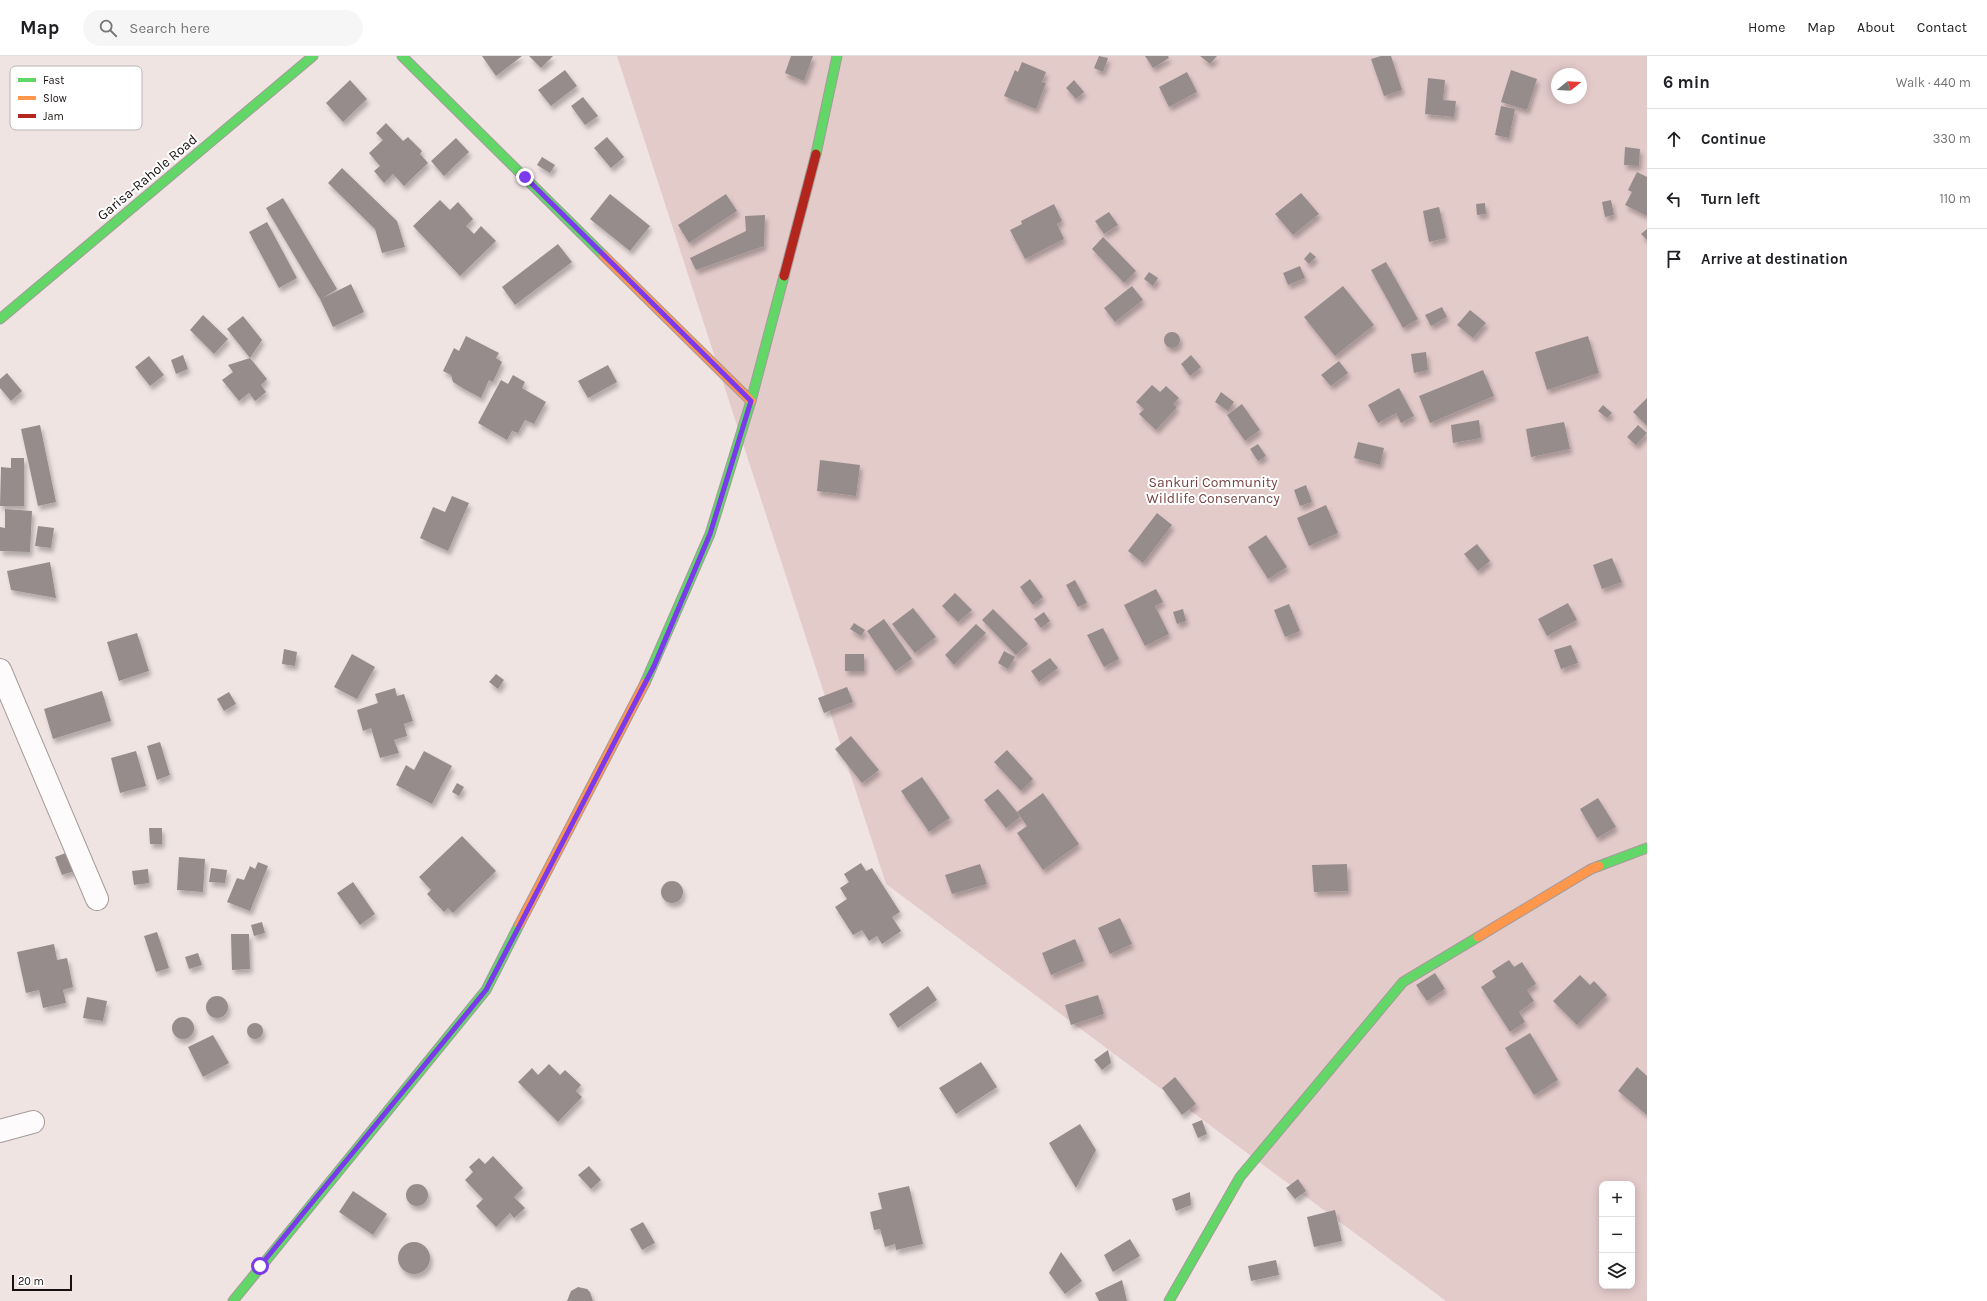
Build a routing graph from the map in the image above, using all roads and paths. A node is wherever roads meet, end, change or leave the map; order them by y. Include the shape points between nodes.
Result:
1 (312, 56) edge
2 (402, 56) edge
3 (837, 56) edge
4 (0, 319) edge
5 (751, 401) junction
6 (0, 670) edge
7 (1647, 848) edge
8 (97, 899) dead end
9 (33, 1122) dead end
10 (0, 1131) edge
11 (233, 1301) edge
12 (1169, 1301) edge

1 - 4 street, Garisa-Rahole Road
2 - 5 street
3 - 5 street via 812,172
5 - 11 street via 710,534 654,666 486,990
6 - 8 street
7 - 12 street via 1591,869 1403,982 1240,1177
9 - 10 street

